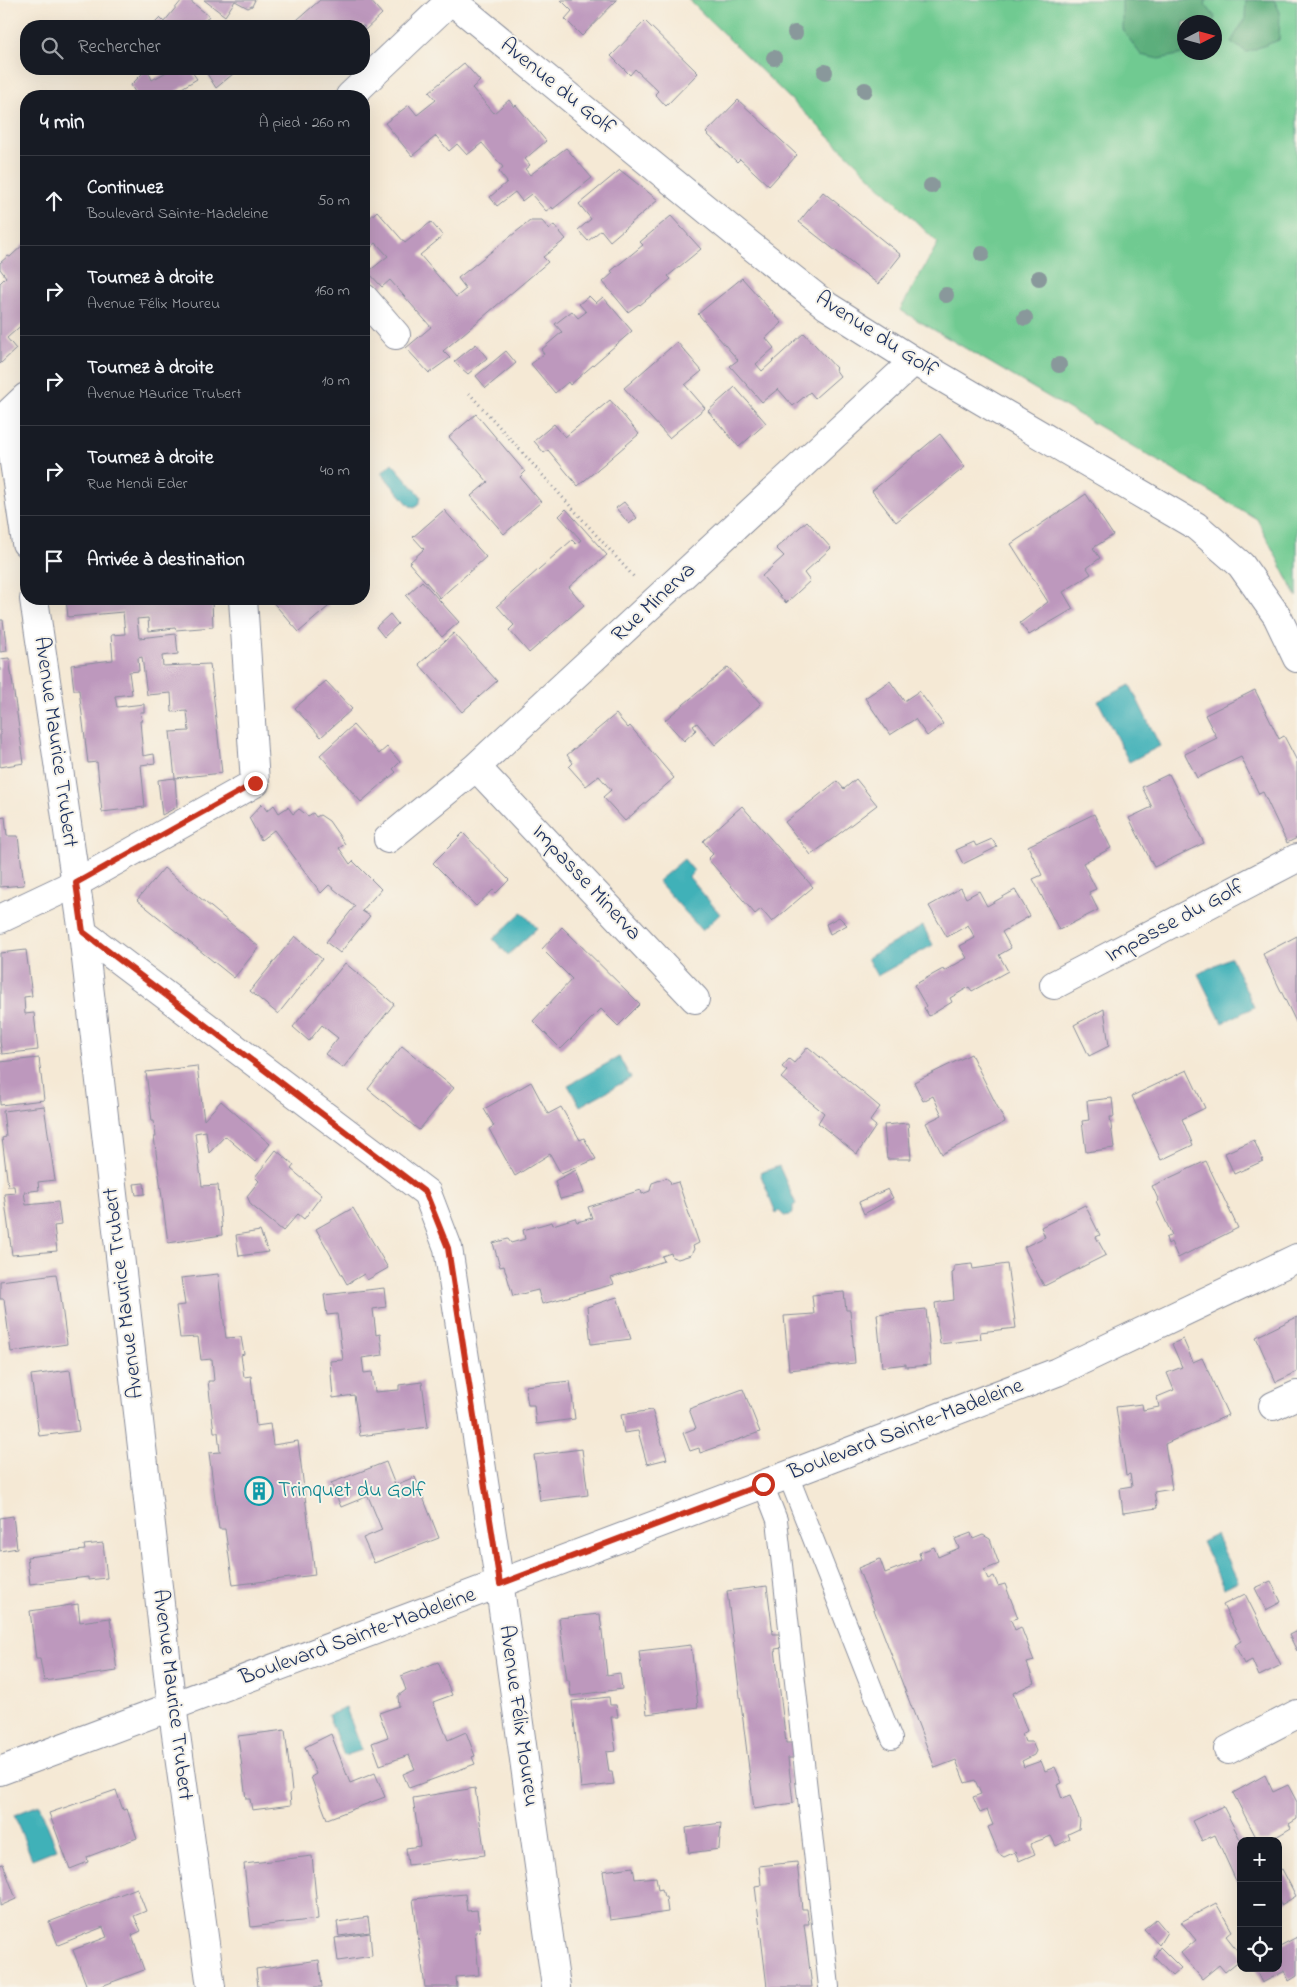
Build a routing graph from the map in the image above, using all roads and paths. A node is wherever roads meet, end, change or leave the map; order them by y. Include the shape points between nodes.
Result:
1 (451, 0) edge
2 (356, 90) edge
3 (370, 305) edge
4 (396, 335) dead end
5 (914, 361) junction
6 (469, 393) dead end
7 (11, 410) edge
8 (20, 490) edge
9 (655, 601) junction
10 (35, 605) edge
11 (243, 605) edge
12 (1297, 658) edge
13 (476, 767) junction
14 (388, 839) dead end
15 (1297, 858) edge
16 (76, 883) junction
17 (0, 919) edge
18 (83, 932) junction
19 (1054, 985) dead end
20 (695, 999) dead end
21 (1297, 1258) edge
22 (788, 1475) junction
23 (763, 1484) junction
24 (500, 1584) junction
25 (172, 1706) junction
26 (1297, 1714) edge
27 (892, 1739) dead end
28 (1228, 1750) dead end
29 (0, 1771) edge
30 (211, 1987) edge
31 (556, 1987) edge
32 (828, 1987) edge

1 - 2 street
1 - 5 street, Avenue du Golf via 819,300
3 - 4 street
5 - 9 street, Rue Minerva
5 - 12 street, Avenue du Golf via 1196,526 1240,564 1277,616
6 - 9 path
7 - 8 street
9 - 13 street, Rue Minerva
10 - 16 street, Avenue Maurice Trubert
11 - 16 street via 255,783
13 - 14 street, Rue Minerva
13 - 20 street, Impasse Minerva
15 - 19 street, Impasse du Golf
16 - 17 street
16 - 18 street, Avenue Maurice Trubert
18 - 24 street, Avenue Félix Moureu via 426,1193 448,1248
18 - 25 street, Avenue Maurice Trubert
21 - 22 street, Boulevard Sainte-Madeleine via 1056,1372
22 - 23 street, Boulevard Sainte-Madeleine
22 - 27 lane
23 - 24 street, Boulevard Sainte-Madeleine
23 - 32 lane via 777,1520
24 - 25 street, Boulevard Sainte-Madeleine
24 - 31 street, Avenue Félix Moureu
25 - 29 street, Boulevard Sainte-Madeleine
25 - 30 street, Avenue Maurice Trubert
26 - 28 street

